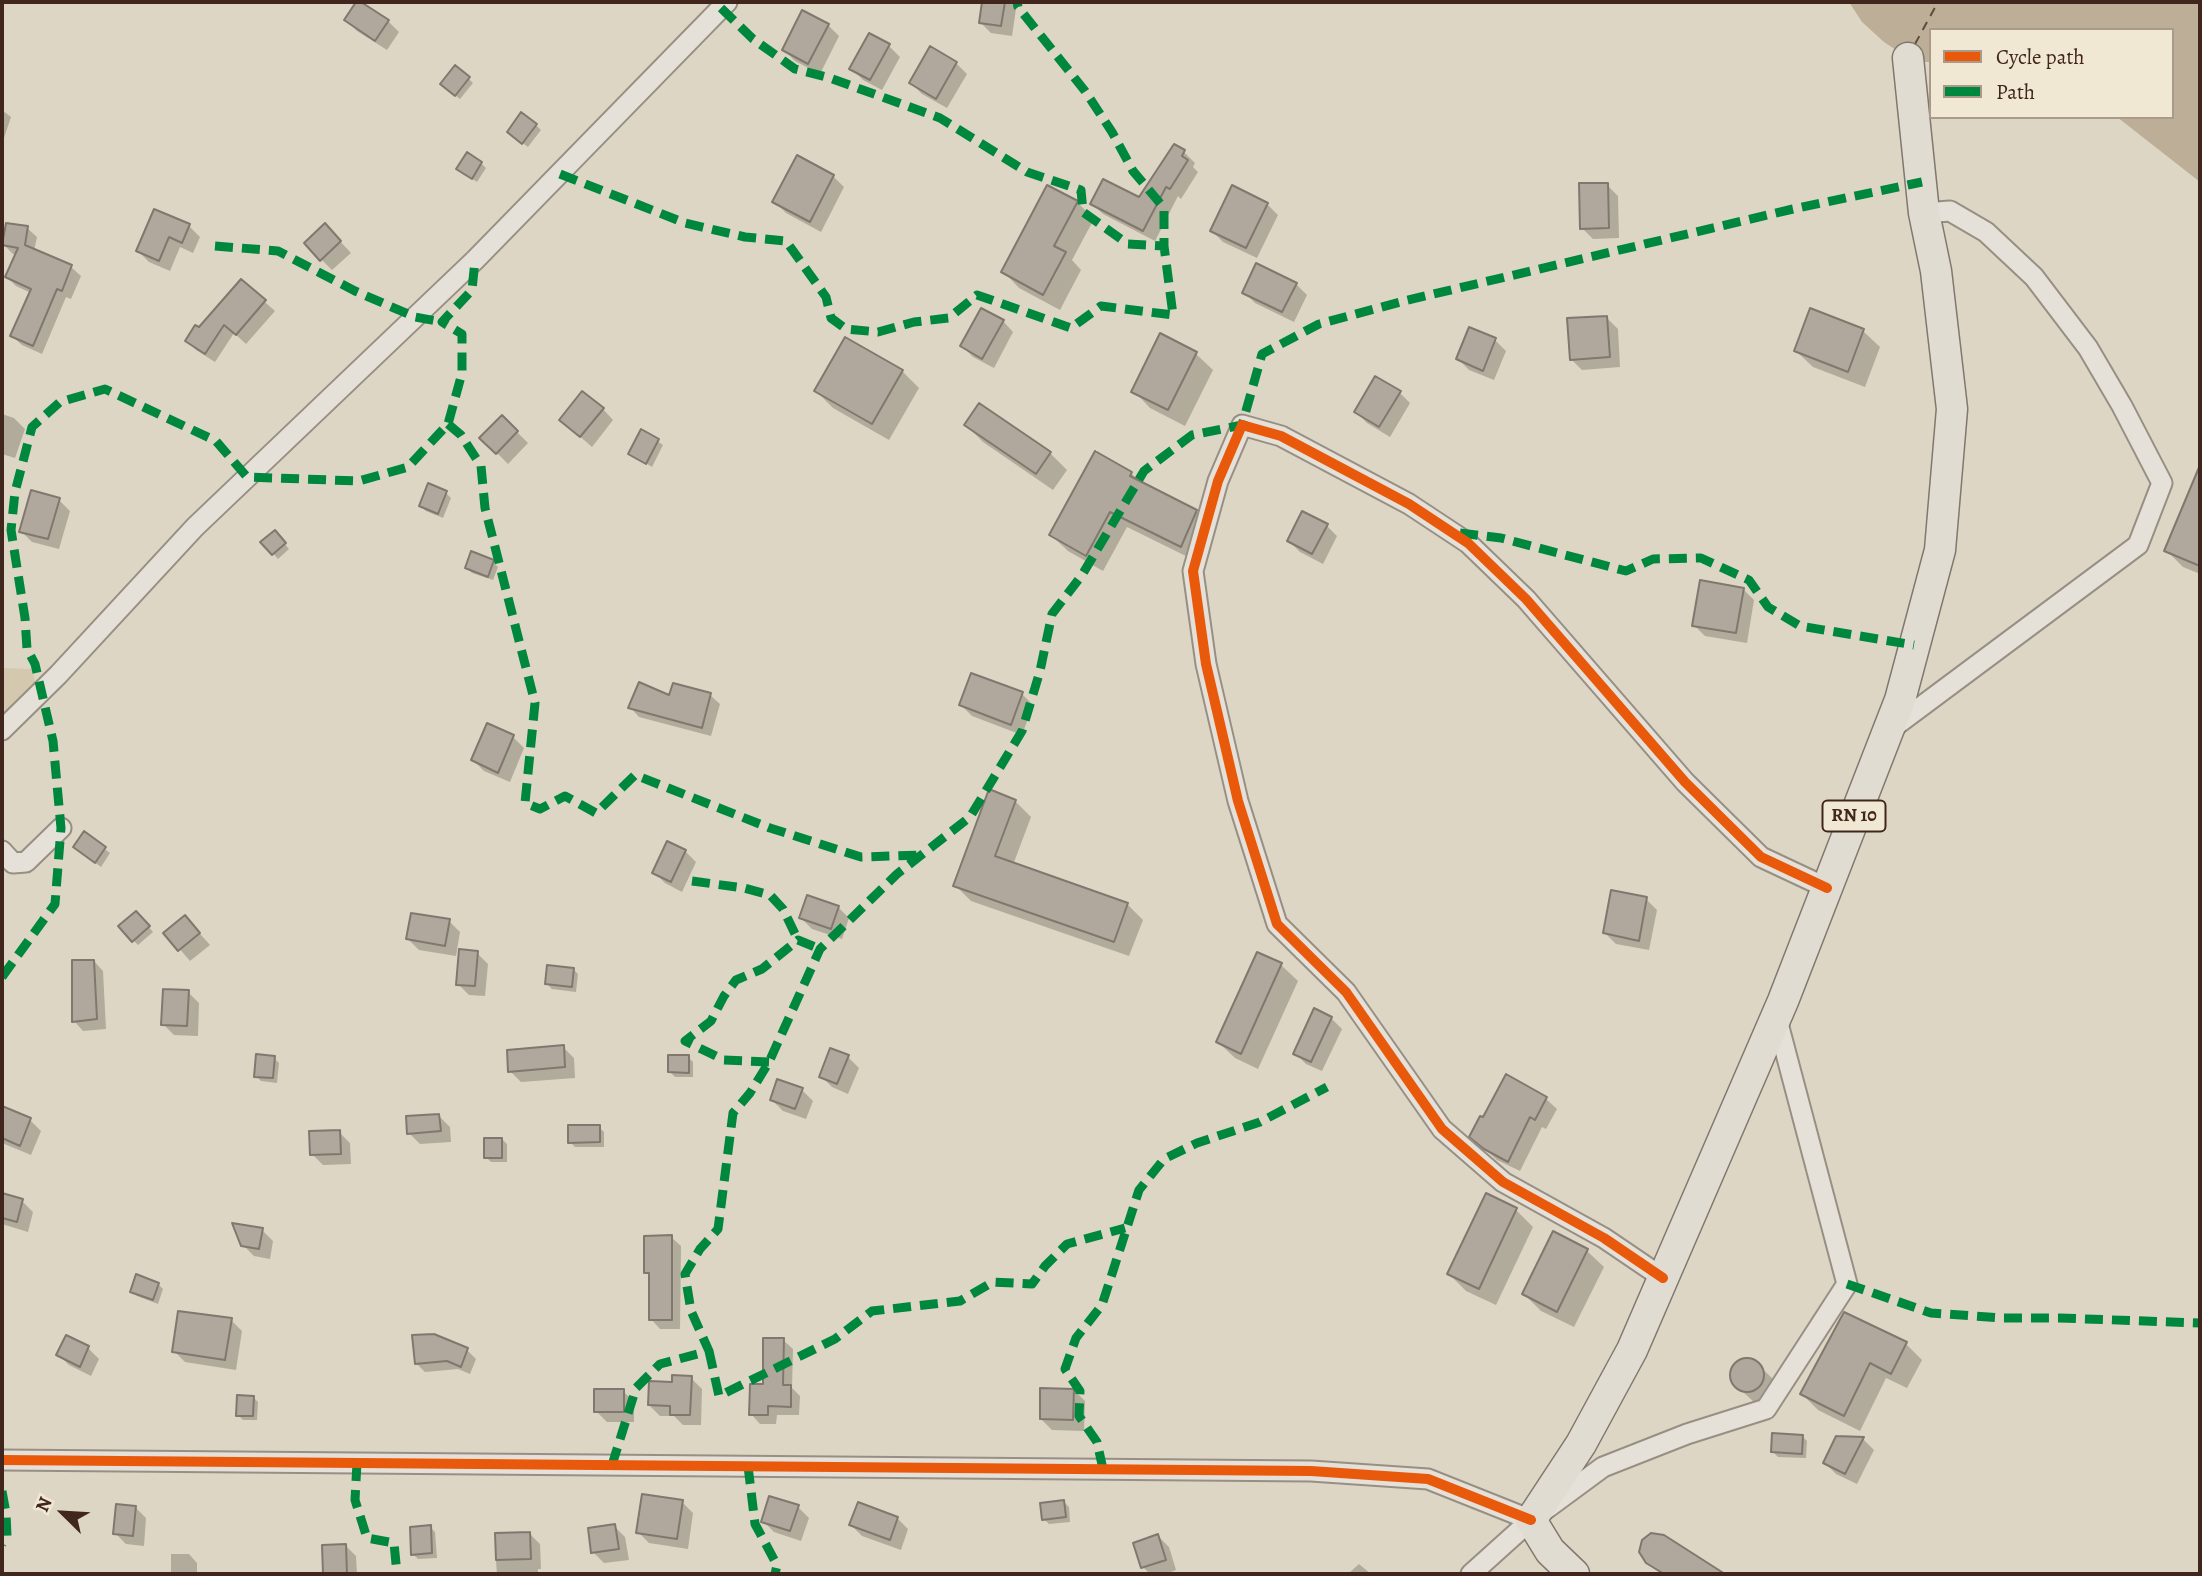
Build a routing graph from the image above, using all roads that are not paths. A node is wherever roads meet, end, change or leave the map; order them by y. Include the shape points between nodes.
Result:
1 (727, 2) edge
2 (1908, 58) dead end
3 (1924, 213) junction
4 (2, 730) edge
5 (1887, 731) junction
6 (61, 828) dead end
7 (2, 851) edge
8 (1827, 888) junction
9 (1776, 1016) junction
10 (1664, 1278) junction
11 (2, 1460) edge
12 (1531, 1520) junction
13 (1471, 1574) edge
14 (1574, 1574) edge

1 - 4 street via 475,260 195,527
2 - 3 main road, RN 10
3 - 5 main road, RN 10 via 1936,271 1952,409 1940,550 1900,700
3 - 5 street via 1950,211 1986,232 2034,277 2088,348 2162,483 2138,545
5 - 8 main road, RN 10
6 - 7 street via 26,862 13,863
8 - 9 main road, RN 10
8 - 10 street via 1761,858 1685,782 1526,599 1468,543 1409,504 1281,436 1242,425 1218,481 1193,571 1206,664 1235,788 1277,924 1346,992 1442,1129 1503,1182 1604,1238
9 - 10 main road, RN 10
9 - 12 street via 1847,1284 1766,1409 1604,1466
10 - 12 main road, RN 10 via 1632,1350 1581,1444
11 - 12 street via 1311,1471 1428,1479
12 - 13 street
12 - 14 main road via 1550,1551

